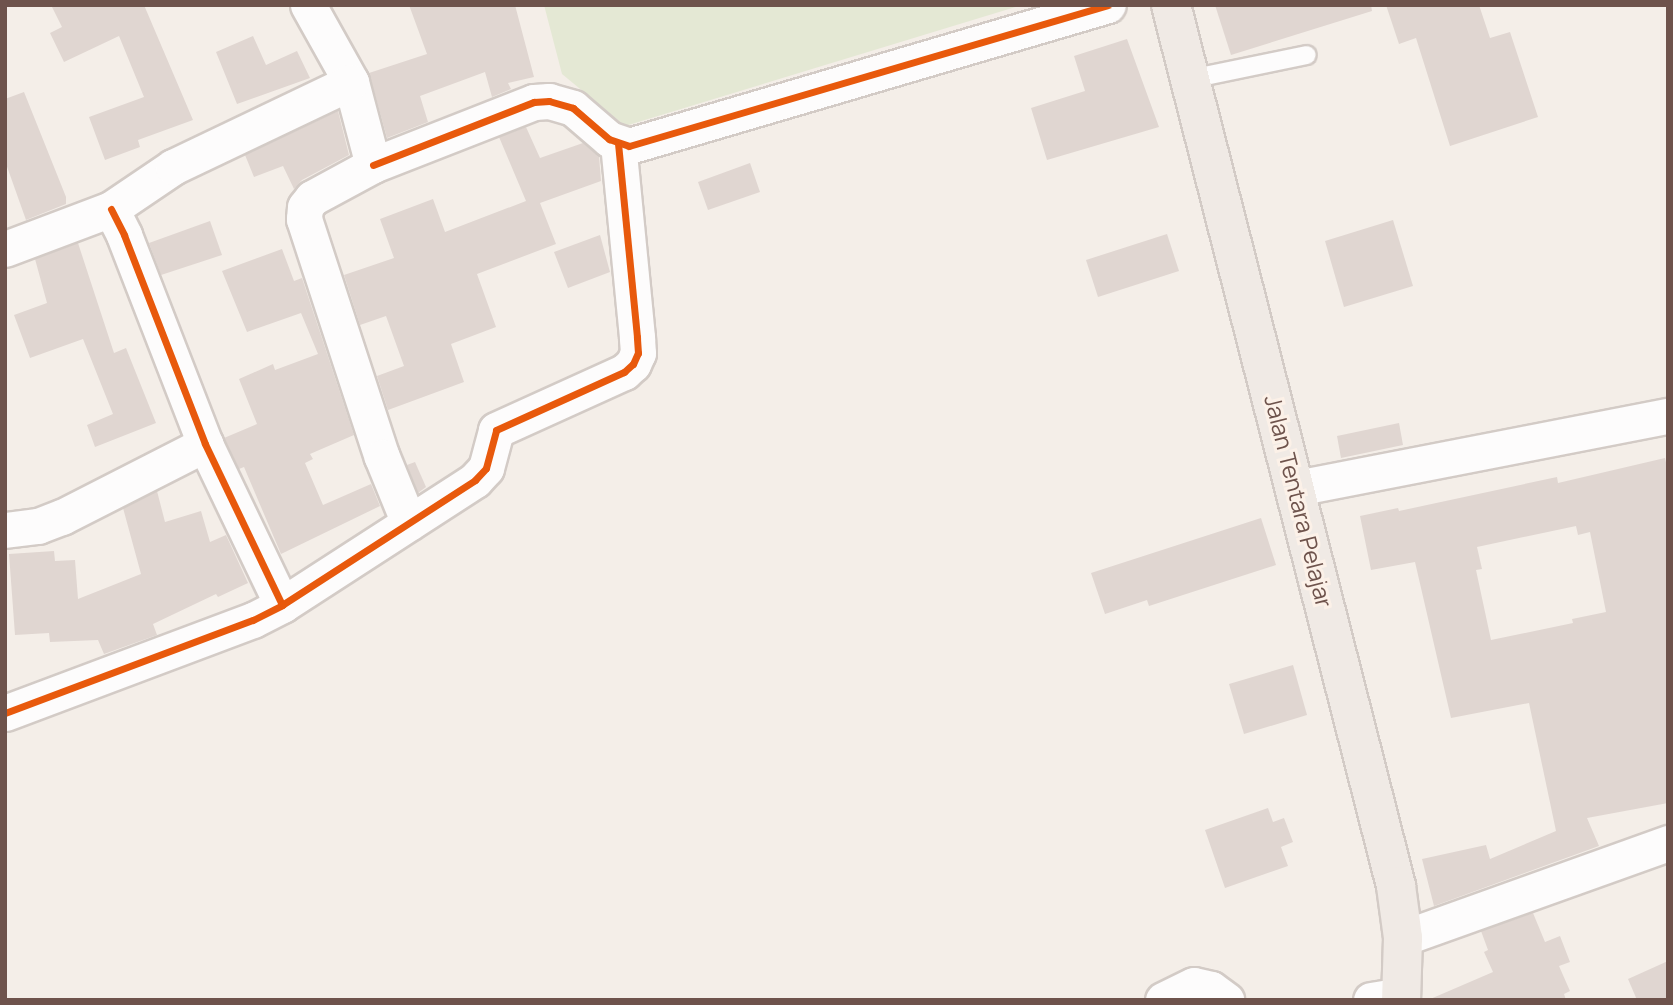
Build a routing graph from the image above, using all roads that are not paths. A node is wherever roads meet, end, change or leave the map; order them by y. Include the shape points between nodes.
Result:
1 (308, 5) edge
2 (1108, 5) edge
3 (1171, 5) edge
4 (1307, 55) dead end
5 (1190, 79) junction
6 (351, 82) junction
7 (618, 144) junction
8 (373, 165) junction
9 (111, 209) junction
10 (5, 249) edge
11 (1668, 416) edge
12 (205, 444) junction
13 (1296, 488) junction
14 (409, 523) junction
15 (5, 530) edge
16 (282, 605) junction
17 (5, 713) edge
18 (1668, 843) edge
19 (1403, 938) junction
20 (1391, 998) edge
21 (1164, 1000) edge
22 (1226, 1000) edge

1 - 6 street
2 - 7 street via 629,146
3 - 5 main road, Jalan Tentara Pelajar
4 - 5 lane
5 - 13 main road, Jalan Tentara Pelajar
6 - 8 street
6 - 9 street via 173,167
7 - 8 street via 573,108 534,102
7 - 14 street via 637,337 633,364 496,430 486,468 475,480
8 - 14 street via 312,198 305,206 304,219 382,457
9 - 10 street
9 - 12 street
11 - 13 street
12 - 15 street via 62,517
12 - 16 street
13 - 19 main road, Jalan Tentara Pelajar via 1396,886
14 - 16 street
16 - 17 street
18 - 19 street
19 - 20 main road, Jalan Tentara Pelajar
21 - 22 street via 1194,985 1211,989

